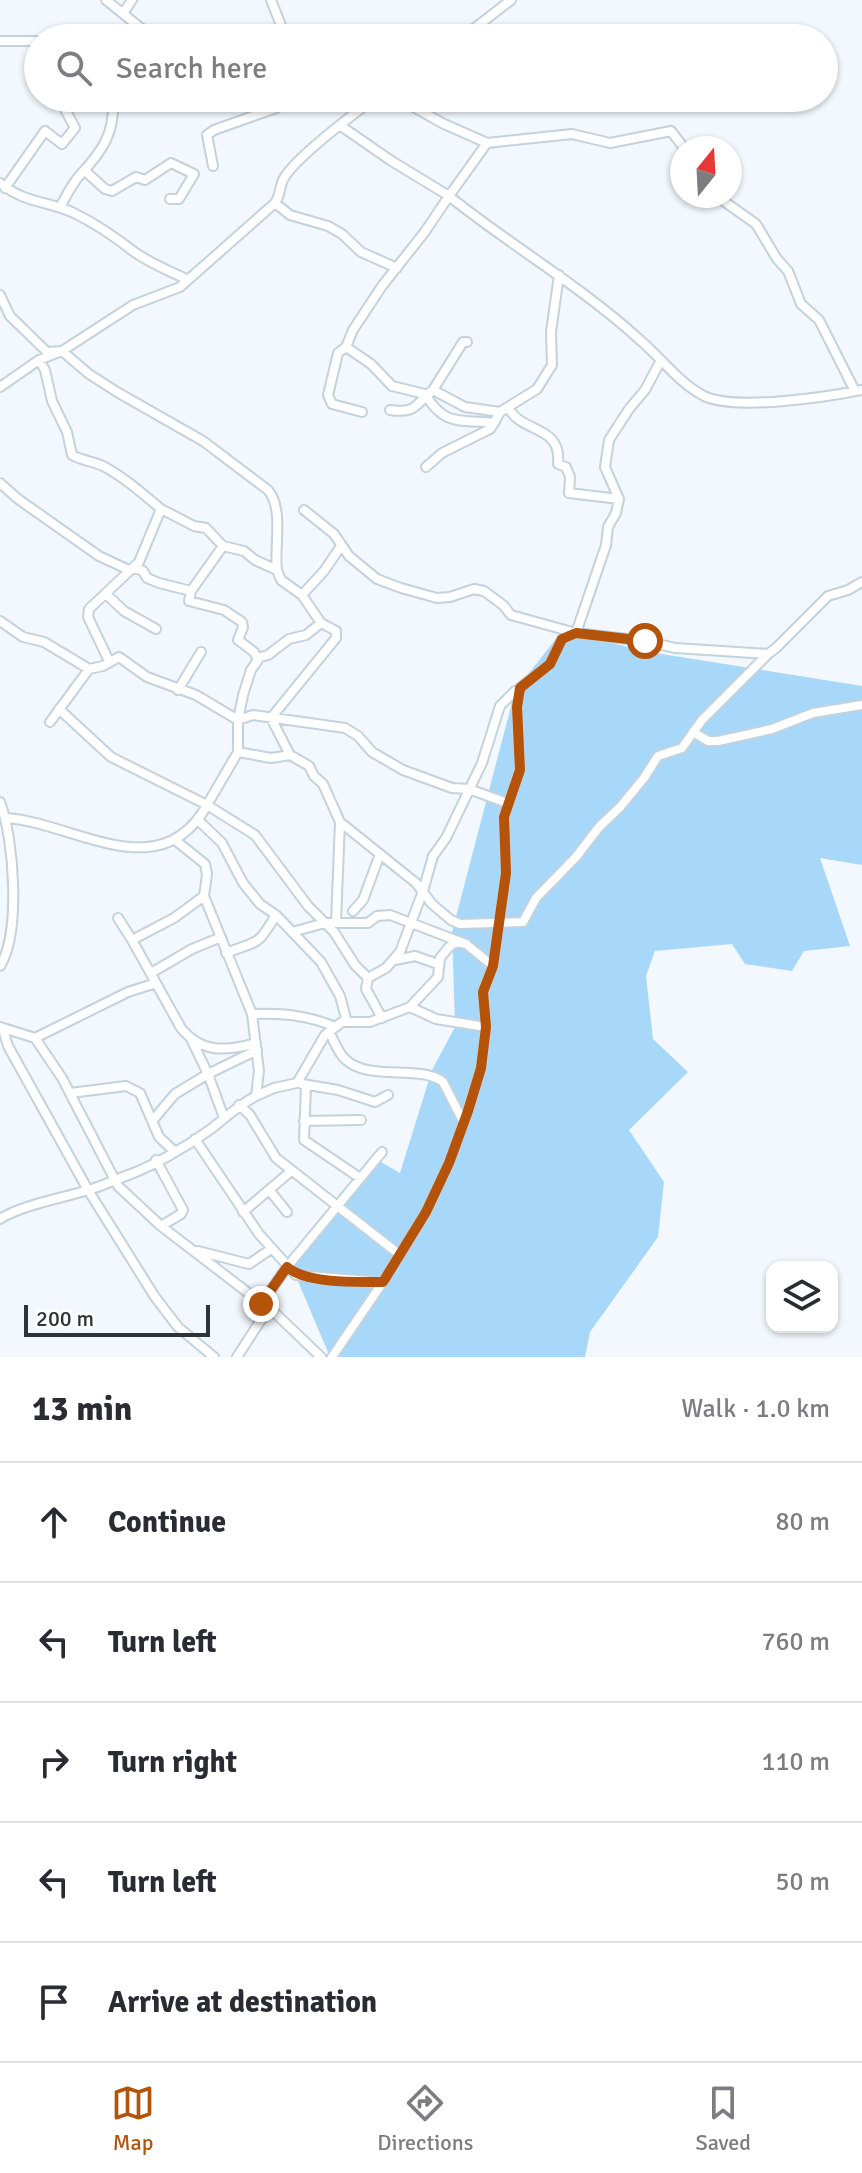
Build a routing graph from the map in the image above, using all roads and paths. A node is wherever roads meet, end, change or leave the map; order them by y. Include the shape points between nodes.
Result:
1 (106, 0) edge
2 (132, 0) edge
3 (271, 0) edge
4 (511, 0) edge
5 (124, 12) junction
6 (137, 24) edge
7 (280, 24) edge
8 (480, 24) edge
9 (0, 41) edge
10 (24, 41) edge
11 (66, 112) edge
12 (112, 112) edge
13 (262, 112) edge
14 (358, 112) edge
15 (423, 112) edge
16 (341, 126) junction
17 (675, 136) edge
18 (487, 143) junction
19 (213, 166) dead end
20 (85, 171) junction
21 (3, 186) edge
22 (449, 196) junction
23 (170, 199) dead end
24 (275, 203) junction
25 (60, 207) junction
26 (733, 208) edge
27 (397, 268) junction
28 (559, 275) junction
29 (188, 280) junction
30 (0, 295) edge
31 (5, 311) edge
32 (467, 342) dead end
33 (346, 347) junction
34 (62, 351) junction
35 (39, 360) junction
36 (660, 362) junction
37 (0, 387) edge
38 (858, 390) edge
39 (430, 393) junction
40 (504, 409) junction
41 (390, 410) dead end
42 (362, 412) dead end
43 (494, 423) junction
44 (426, 467) dead end
45 (0, 483) edge
46 (619, 499) junction
47 (161, 509) junction
48 (304, 510) dead end
49 (223, 546) junction
50 (341, 546) junction
51 (129, 570) junction
52 (277, 570) junction
53 (862, 582) edge
54 (191, 591) junction
55 (106, 594) junction
56 (302, 595) junction
57 (0, 621) edge
58 (321, 623) junction
59 (156, 629) dead end
60 (576, 633) junction
61 (201, 652) dead end
62 (768, 654) junction
63 (257, 658) junction
64 (109, 661) junction
65 (89, 669) junction
66 (178, 690) junction
67 (515, 691) dead end
68 (862, 705) edge
69 (59, 709) junction
70 (271, 718) junction
71 (238, 720) junction
72 (50, 722) dead end
73 (693, 732) junction
74 (238, 752) junction
75 (290, 755) junction
76 (469, 789) junction
77 (0, 802) edge
78 (507, 803) junction
79 (207, 805) junction
80 (7, 818) junction
81 (199, 821) junction
82 (340, 822) junction
83 (175, 840) junction
84 (380, 854) junction
85 (423, 891) junction
86 (204, 896) junction
87 (336, 898) junction
88 (353, 911) junction
89 (276, 915) junction
90 (118, 918) dead end
91 (498, 921) junction
92 (336, 922) junction
93 (325, 923) junction
94 (351, 923) junction
95 (410, 923) junction
96 (292, 932) junction
97 (219, 938) junction
98 (132, 940) junction
99 (466, 944) junction
100 (226, 953) junction
101 (395, 960) junction
102 (438, 964) junction
103 (0, 966) edge
104 (493, 966) junction
105 (151, 973) junction
106 (368, 978) junction
107 (156, 983) junction
108 (410, 1007) junction
109 (252, 1014) junction
110 (382, 1018) junction
111 (347, 1022) junction
112 (486, 1027) junction
113 (1, 1028) edge
114 (332, 1029) junction
115 (35, 1038) junction
116 (191, 1040) junction
117 (256, 1046) junction
118 (208, 1074) junction
119 (301, 1084) junction
120 (70, 1093) junction
121 (388, 1095) dead end
122 (256, 1096) junction
123 (239, 1105) junction
124 (224, 1118) junction
125 (153, 1120) junction
126 (361, 1120) dead end
127 (304, 1121) junction
128 (464, 1123) junction
129 (195, 1139) junction
130 (175, 1152) junction
131 (382, 1152) dead end
132 (156, 1160) junction
133 (290, 1172) junction
134 (360, 1178) junction
135 (114, 1179) junction
136 (88, 1190) junction
137 (270, 1191) junction
138 (336, 1206) junction
139 (243, 1212) junction
140 (287, 1212) dead end
141 (0, 1219) edge
142 (161, 1226) junction
143 (271, 1249) junction
144 (195, 1250) junction
145 (400, 1255) junction
146 (287, 1267) junction
147 (383, 1282) junction
148 (265, 1306) junction
149 (214, 1357) edge
150 (237, 1357) edge
151 (321, 1357) edge
152 (332, 1357) edge

1 - 5 street
2 - 5 street
3 - 7 street
4 - 8 street
5 - 6 street
9 - 10 street
11 - 21 street via 75,128 62,144 45,131
12 - 20 street via 109,138
13 - 19 street via 207,135
14 - 16 street
15 - 18 street
16 - 22 street
16 - 24 street via 297,162 282,181
17 - 18 street via 671,131 610,143 572,134
18 - 22 street
20 - 23 street via 112,191 136,177 145,180 171,163 194,174 179,199
20 - 25 street
21 - 25 street via 27,201
22 - 27 street
22 - 28 street
24 - 27 street via 290,215 328,226 361,252
24 - 29 street
25 - 29 street
26 - 38 street via 756,224
27 - 33 street
28 - 36 street via 641,340
28 - 40 street via 552,365 537,389
29 - 34 street via 133,305
30 - 31 street
31 - 34 street via 47,352
32 - 39 street
33 - 39 street via 392,386
33 - 42 street via 332,369 328,395 332,404
34 - 35 street
34 - 52 street via 117,392 203,441 268,490 279,535
35 - 37 street
35 - 47 street via 72,455 111,471
36 - 38 street via 704,396 728,403 813,399
36 - 46 street via 609,440 605,467
39 - 40 street via 465,407
39 - 41 street via 417,408
39 - 43 street via 431,405 448,420
40 - 43 street
40 - 46 street via 554,440 558,464 570,477 569,493
43 - 44 street
45 - 51 street via 69,537
46 - 60 street
47 - 49 street via 206,528
47 - 51 street via 139,562
48 - 50 street
49 - 52 street
49 - 54 street
50 - 56 street
50 - 60 street via 377,579 437,598 484,591 511,615
51 - 54 street via 136,568 147,578
51 - 55 street
52 - 56 street via 281,580
53 - 62 street via 828,596
54 - 63 street via 189,601 224,610 242,622 238,640
55 - 59 street
55 - 64 street via 89,609 88,617
56 - 58 street
57 - 65 street
58 - 63 street
58 - 70 street via 336,631 336,638
60 - 62 street via 675,648
60 - 78 street via 562,639 550,664 520,688 520,770
61 - 66 street
62 - 73 street
63 - 71 street
64 - 65 street
64 - 66 street via 119,657
65 - 69 street
66 - 71 street
67 - 76 street via 500,706
68 - 73 street via 813,713 718,741
69 - 72 street
69 - 79 street via 111,757
70 - 71 street via 253,715
70 - 75 street
70 - 76 street via 345,728 403,770
71 - 74 street
73 - 91 street via 682,748 658,756 620,807 536,898 523,922
74 - 75 street via 259,758
74 - 79 street
75 - 82 street via 309,766 323,784
76 - 78 street
76 - 85 street via 433,856
77 - 80 street
78 - 91 street via 506,873
79 - 81 street
79 - 93 street via 255,835
80 - 83 street via 136,848
80 - 103 street via 13,897 10,937
81 - 83 street
81 - 89 street via 222,843 260,904
82 - 84 street
82 - 87 street
83 - 86 street via 205,864
84 - 85 street
84 - 88 street via 363,900
85 - 91 street via 460,924
85 - 95 street
86 - 97 street
86 - 98 street
87 - 88 street
87 - 92 street
88 - 94 street
89 - 96 street
89 - 100 street via 263,938
90 - 98 street
91 - 104 street
92 - 93 street
92 - 94 street
93 - 96 street
93 - 106 street
94 - 95 street via 368,923 384,915
95 - 99 street
95 - 101 street
96 - 111 street via 321,962
97 - 100 street
97 - 105 street
98 - 105 street
99 - 102 street via 449,947
99 - 104 street
100 - 109 street
101 - 102 street via 415,956
101 - 106 street
102 - 108 street via 438,977
104 - 112 street via 483,992
105 - 107 street
106 - 110 street via 366,989
107 - 115 street
107 - 116 street
108 - 110 street
108 - 112 street via 436,1019
109 - 114 street via 315,1018
109 - 117 street
110 - 111 street
111 - 114 street
112 - 128 street via 481,1068
113 - 115 street
113 - 136 street
114 - 119 street
114 - 128 street via 345,1059 353,1064 437,1077
115 - 120 street
116 - 117 street via 221,1050
116 - 118 street
117 - 118 street
117 - 122 street
118 - 124 street
118 - 125 street via 175,1094
119 - 121 street via 375,1102
119 - 122 street
119 - 127 street
120 - 125 street via 126,1086 140,1093
120 - 135 street
122 - 123 street
123 - 124 street
123 - 133 street
124 - 129 street
125 - 130 street via 159,1137
126 - 127 street
127 - 134 street via 304,1140
128 - 145 street via 426,1212
129 - 130 street
129 - 139 street
130 - 132 street
131 - 134 street
132 - 135 street
132 - 142 street via 183,1210
133 - 137 street
133 - 138 street
134 - 138 street
135 - 136 street
135 - 142 street
136 - 141 street
136 - 149 street via 155,1297 178,1327
137 - 139 street
137 - 140 street
138 - 145 street
138 - 146 street
139 - 143 street
142 - 144 street
143 - 144 street via 249,1264
143 - 146 street
144 - 148 street
145 - 147 street
146 - 147 street via 313,1278
146 - 148 street
147 - 152 street
148 - 150 street
148 - 151 street

